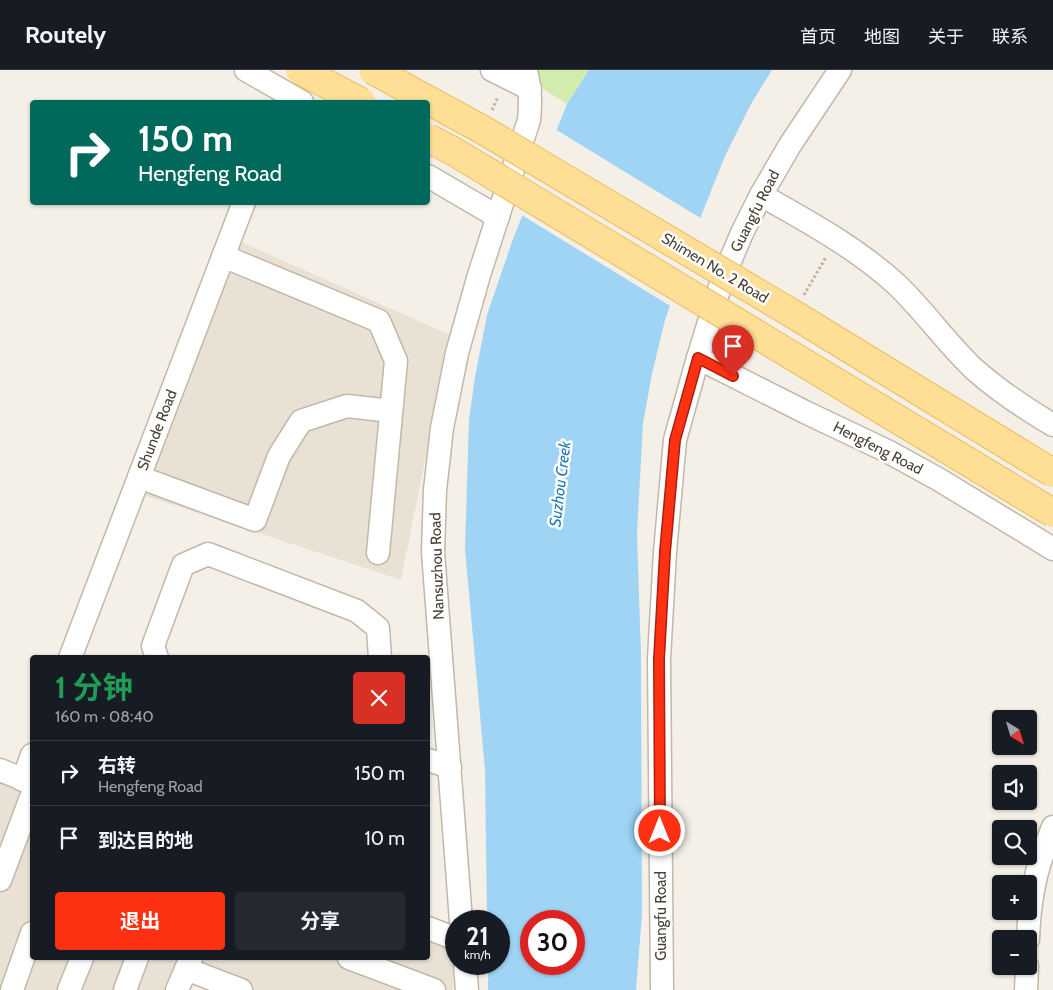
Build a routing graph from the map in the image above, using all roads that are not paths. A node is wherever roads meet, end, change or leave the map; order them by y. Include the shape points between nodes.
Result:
1 (246, 70) edge
2 (301, 70) edge
3 (373, 70) edge
4 (840, 70) edge
5 (514, 77) edge
6 (291, 100) edge
7 (357, 100) edge
8 (428, 100) edge
9 (430, 101) edge
10 (430, 139) edge
11 (430, 177) edge
12 (761, 195) junction
13 (243, 205) edge
14 (498, 217) junction
15 (223, 256) junction
16 (698, 358) junction
17 (391, 411) junction
18 (1053, 426) edge
19 (1053, 473) edge
20 (140, 477) junction
21 (1053, 513) edge
22 (1053, 549) edge
23 (378, 553) dead end
24 (71, 655) edge
25 (156, 655) edge
26 (380, 655) edge
27 (430, 761) edge
28 (450, 767) junction
29 (0, 770) edge
30 (29, 786) edge
31 (1053, 827) edge
32 (17, 831) edge
33 (0, 880) edge
34 (461, 910) edge
35 (430, 929) edge
36 (1029, 930) edge
37 (445, 934) edge
38 (30, 939) edge
39 (81, 960) edge
40 (136, 960) edge
41 (354, 960) edge
42 (188, 963) edge
43 (466, 975) edge
44 (1027, 975) edge
45 (12, 990) edge
46 (69, 990) edge
47 (125, 990) edge
48 (177, 990) edge
49 (241, 990) edge
50 (434, 990) edge
51 (467, 990) edge
52 (662, 990) edge
53 (1026, 990) edge

1 - 6 street
2 - 6 street
2 - 7 main road, bridge
3 - 8 main road, Shimen No. 2 Road, bridge
4 - 12 street, Guangfu Road
5 - 14 street, Nansuzhou Road via 531,104 529,120
9 - 19 main road, Shimen No. 2 Road, bridge via 793,314
10 - 21 main road, bridge
11 - 14 street
12 - 16 street, Guangfu Road via 722,280
12 - 18 street via 864,258 916,305 975,370
13 - 15 street, Shunde Road
14 - 28 street, Nansuzhou Road via 457,353 442,428 435,490 433,552
15 - 17 street via 379,321 396,361
15 - 20 street, Shunde Road
16 - 22 street, Hengfeng Road via 887,451
16 - 52 street, Guangfu Road via 675,440 665,552 659,659
17 - 20 street via 347,406 301,421 279,456 255,520
17 - 23 street
20 - 24 street, Shunde Road
25 - 26 street via 153,646 183,565 208,554 357,611 378,628
27 - 28 street
28 - 34 street, Nansuzhou Road
29 - 30 street
30 - 32 street
31 - 36 street via 1042,854
32 - 33 street
35 - 37 street
38 - 45 street
39 - 46 street
40 - 47 street
41 - 50 street
42 - 48 street
42 - 49 street
43 - 51 street
44 - 53 street

